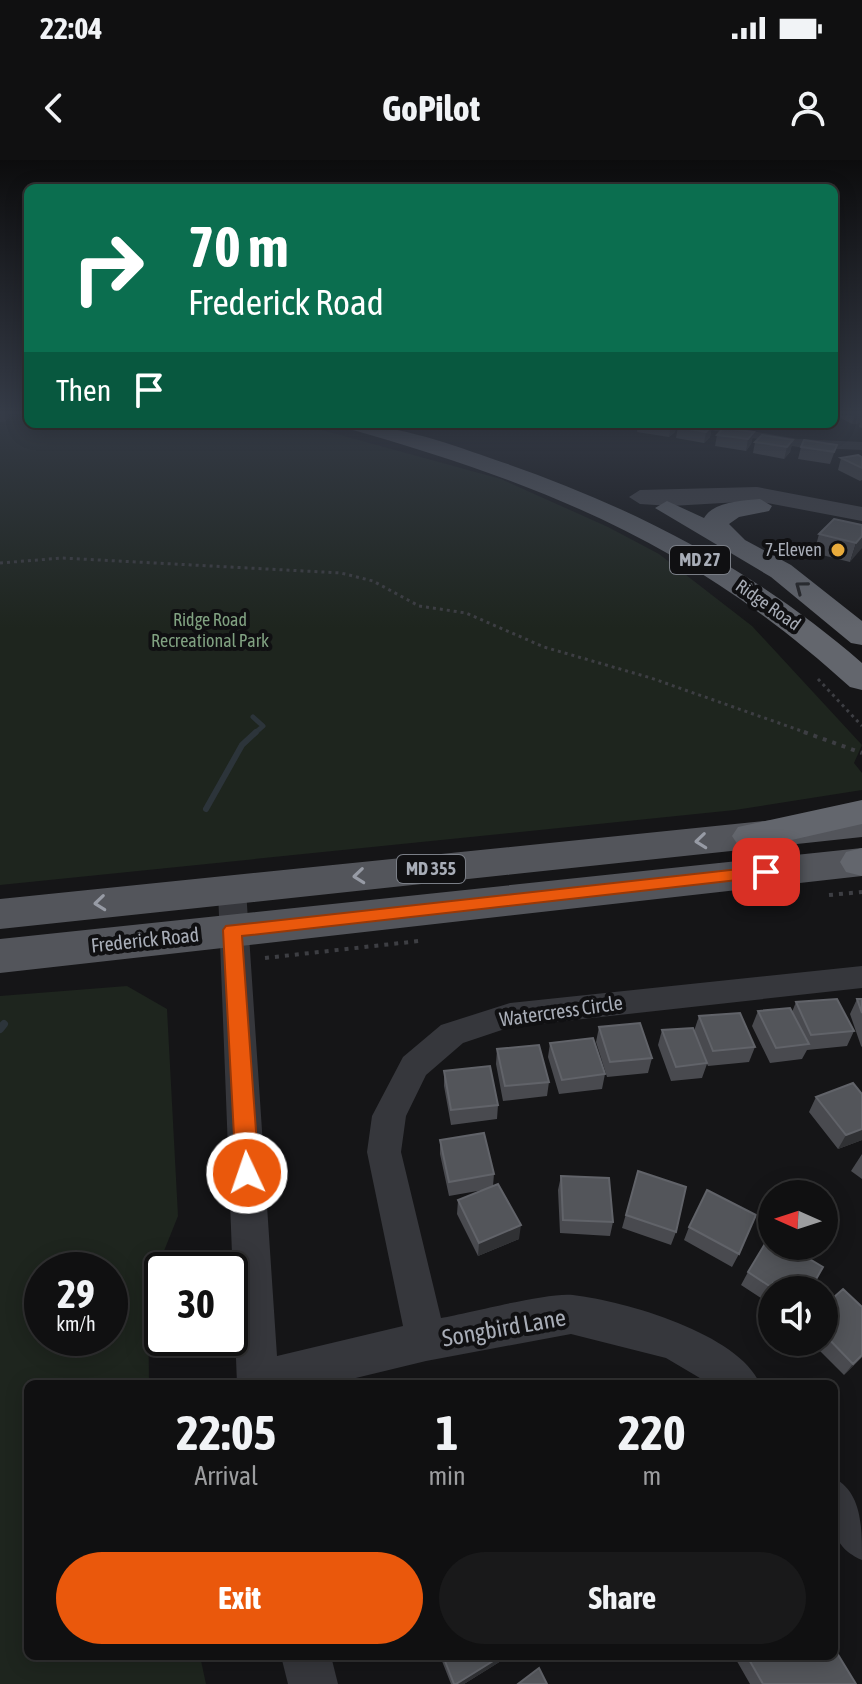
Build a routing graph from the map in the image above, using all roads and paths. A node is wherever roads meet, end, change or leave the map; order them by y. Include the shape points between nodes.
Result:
1 (551, 486) edge
2 (617, 487) joint
3 (564, 491) junction
4 (760, 506) junction
5 (672, 511) junction
6 (862, 514) edge
7 (862, 527) edge
8 (734, 544) junction
9 (0, 563) edge
10 (862, 636) edge
11 (821, 663) junction
12 (862, 680) edge
13 (862, 697) edge
14 (862, 726) edge
15 (862, 753) edge
16 (862, 812) edge
17 (862, 824) edge
18 (752, 836) junction
19 (862, 862) edge
20 (232, 910) junction
21 (0, 914) edge
22 (0, 956) edge
23 (862, 977) edge
24 (426, 1341) junction
25 (257, 1380) edge
26 (265, 1380) edge
27 (735, 1380) edge
28 (838, 1505) edge
29 (862, 1537) edge
30 (307, 1660) edge
31 (313, 1684) edge

1 - 3 highway, Ridge Road / MD 27
2 - 5 highway, Ridge Road / MD 27
2 - 6 street via 671,499 757,494
3 - 5 highway via 627,509
3 - 11 highway, Ridge Road / MD 27 via 684,550 788,616
4 - 5 street
4 - 7 street
4 - 8 highway via 717,517 716,526
5 - 8 highway, Ridge Road / MD 27
10 -> 8 highway, Ridge Road / MD 27 via 781,571
9 - 15 path via 62,558 341,573 373,581 419,606 466,613 544,647 651,678
11 - 12 highway, Ridge Road / MD 27
11 - 13 highway
11 - 14 path
16 - 18 highway
17 - 18 main road, Frederick Road / MD 355
18 -> 20 main road, Frederick Road / MD 355
19 - 20 main road, Frederick Road / MD 355
20 -> 21 main road, Frederick Road / MD 355
20 - 22 main road, Frederick Road / MD 355
20 - 25 street
23 - 24 street, Watercress Circle via 510,1015 452,1034 414,1066 389,1116 384,1152
24 - 26 street, Songbird Lane
24 - 27 street, Songbird Lane via 571,1314 673,1340
28 - 29 street
30 - 31 street

